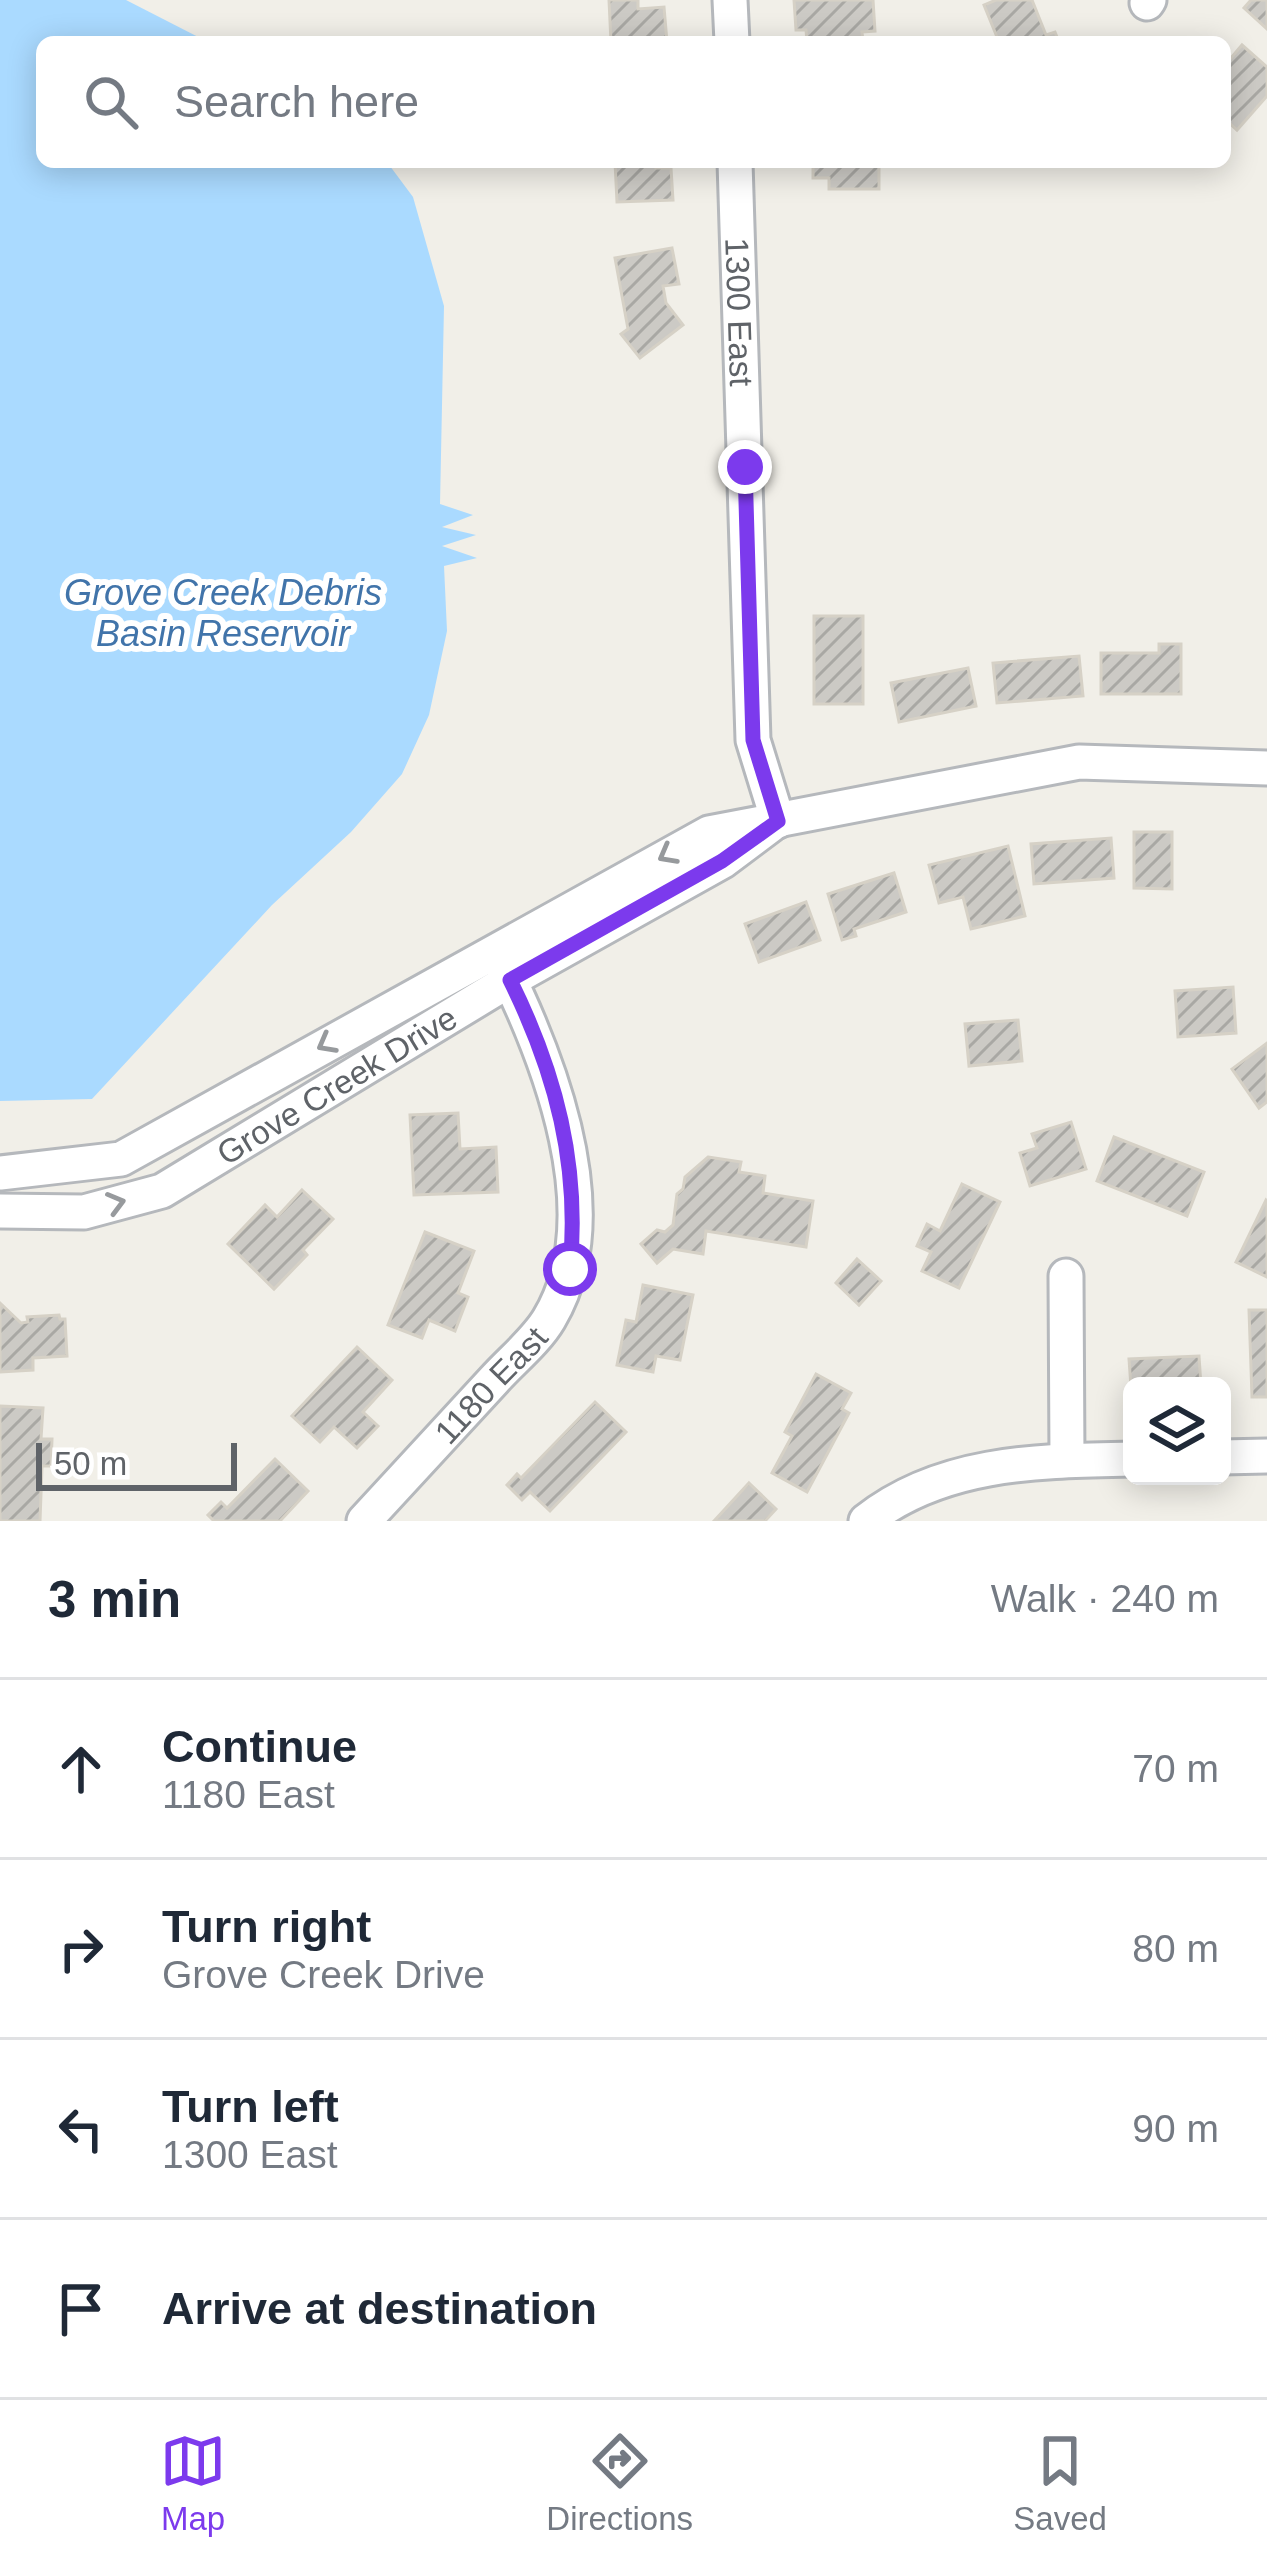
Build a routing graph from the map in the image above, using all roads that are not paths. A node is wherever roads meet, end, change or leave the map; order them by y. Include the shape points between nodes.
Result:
1 (730, 0) edge
2 (732, 36) edge
3 (735, 168) edge
4 (1267, 768) edge
5 (778, 821) junction
6 (503, 965) junction
7 (0, 1173) edge
8 (0, 1211) edge
9 (1066, 1276) dead end
10 (1267, 1456) edge
11 (1231, 1457) edge
12 (1123, 1459) edge
13 (1067, 1460) junction
14 (879, 1512) edge
15 (364, 1521) edge

1 - 2 street
3 - 5 street, 1300 East via 753,740
4 - 5 street, Grove Creek Drive via 1079,762
5 - 6 street, Grove Creek Drive via 709,833
6 -> 7 street, Grove Creek Drive via 121,1160
8 -> 6 street, Grove Creek Drive via 84,1212 162,1191
6 - 15 street, 1180 East via 562,1113 571,1162 570,1269 548,1320
9 - 13 street
10 - 11 street
12 - 13 street
13 - 14 street via 967,1472

